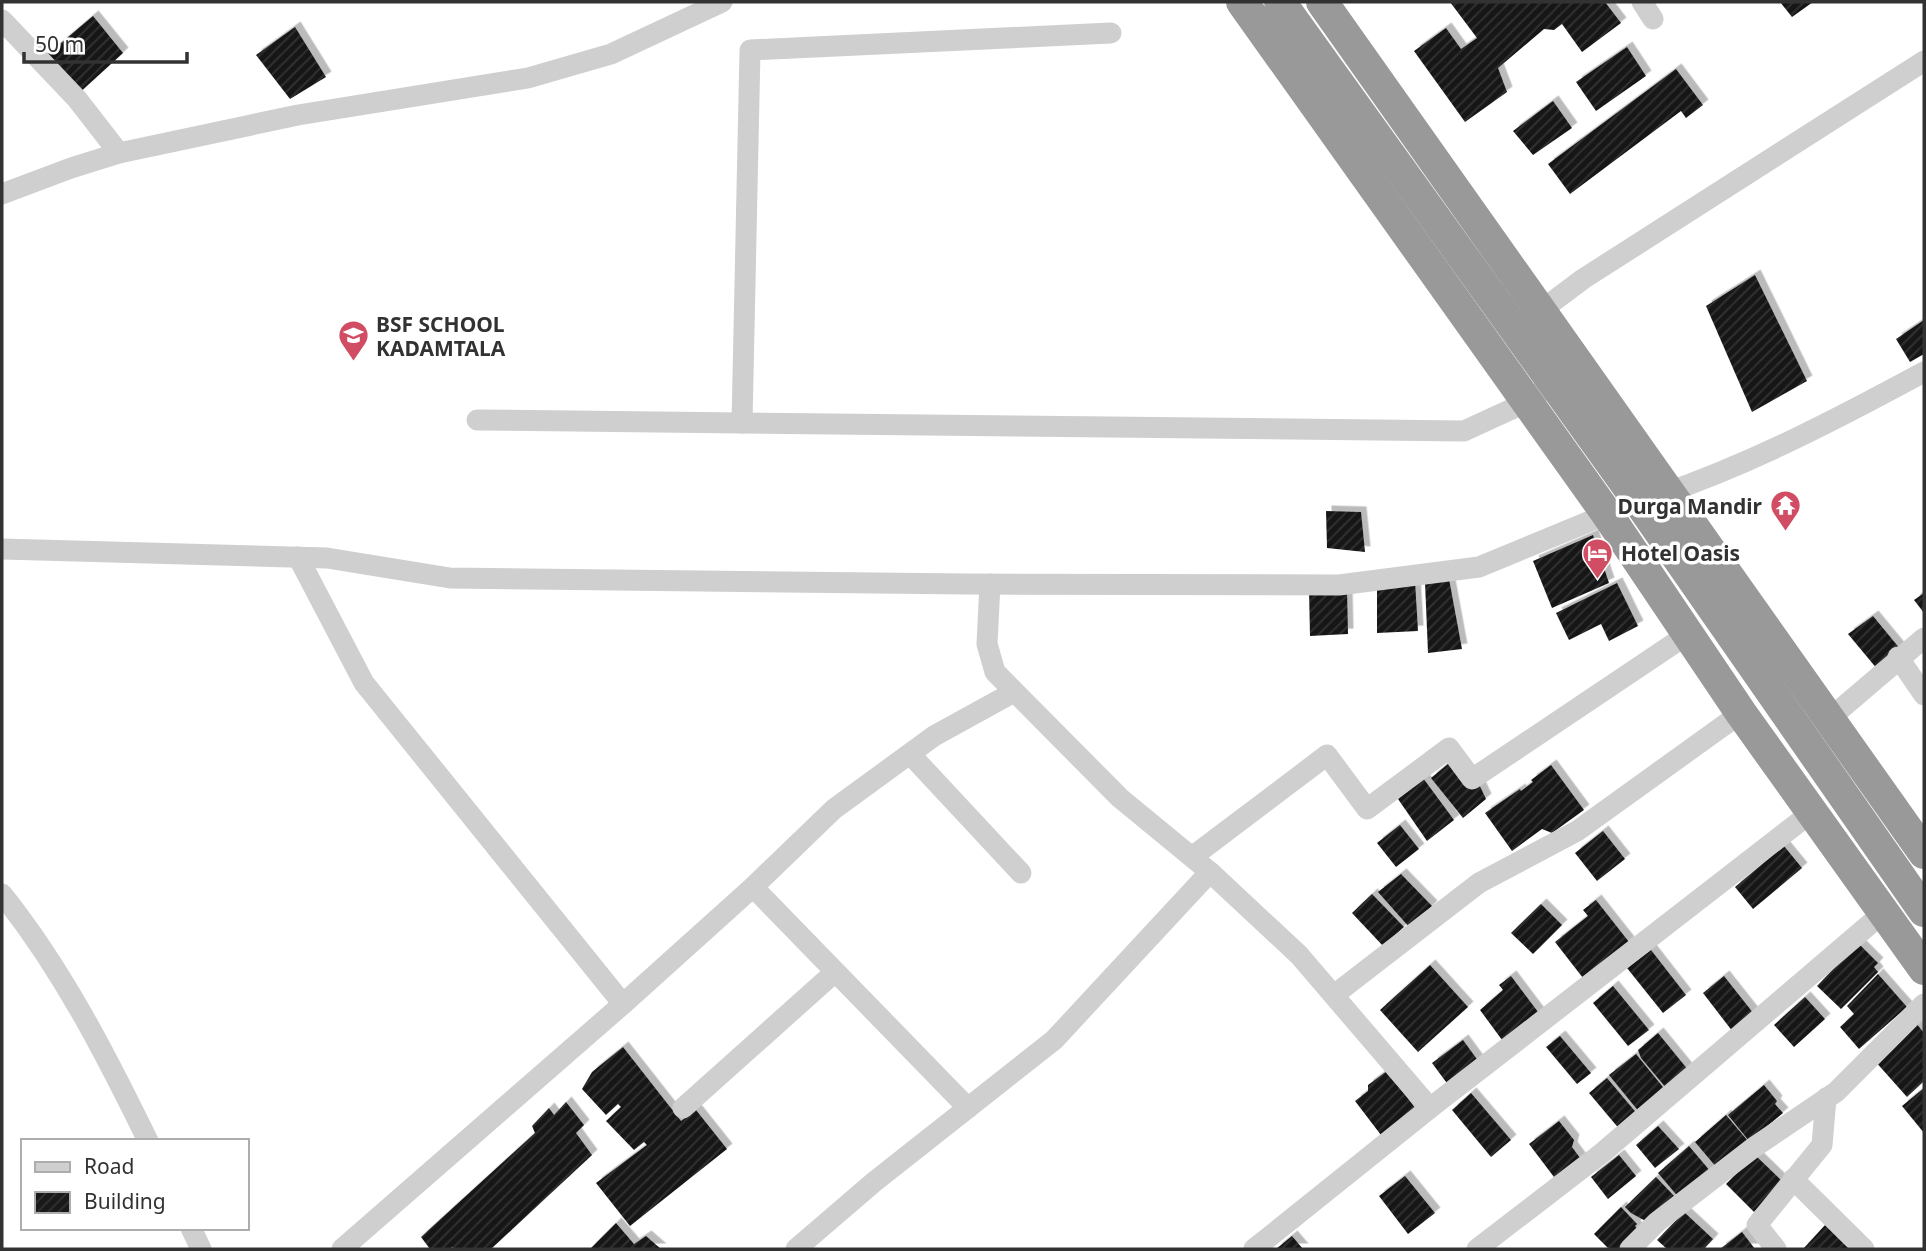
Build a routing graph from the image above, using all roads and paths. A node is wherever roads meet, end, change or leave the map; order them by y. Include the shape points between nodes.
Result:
1 (722, 2) edge
2 (1242, 2) edge
3 (1280, 2) edge
4 (1322, 2) edge
5 (2, 20) edge
6 (1111, 33) dead end
7 (1924, 61) edge
8 (119, 153) junction
9 (2, 194) edge
10 (1528, 320) junction
11 (1924, 372) edge
12 (1554, 382) junction
13 (1527, 402) junction
14 (477, 420) dead end
15 (742, 423) junction
16 (1654, 497) junction
17 (1607, 514) junction
18 (2, 549) edge
19 (298, 557) junction
20 (990, 584) junction
21 (1688, 634) junction
22 (1924, 638) edge
23 (1898, 657) junction
24 (1014, 692) junction
25 (1924, 695) edge
26 (1741, 713) junction
27 (1829, 719) junction
28 (909, 754) junction
29 (1812, 812) junction
30 (1924, 853) edge
31 (1192, 857) junction
32 (1210, 872) junction
33 (1021, 873) dead end
34 (753, 887) junction
35 (2, 894) edge
36 (1924, 911) edge
37 (1884, 912) junction
38 (1924, 969) edge
39 (835, 971) junction
40 (1334, 995) junction
41 (623, 1004) junction
42 (1924, 1004) edge
43 (1826, 1098) junction
44 (683, 1108) dead end
45 (968, 1108) junction
46 (1430, 1108) junction
47 (147, 1139) edge
48 (1793, 1179) junction
49 (192, 1230) edge
50 (201, 1249) edge
51 (342, 1249) edge
52 (796, 1249) edge
53 (1254, 1249) edge
54 (1477, 1249) edge
55 (1630, 1249) edge
56 (1776, 1249) edge
57 (1864, 1249) edge

1 - 8 street via 611,54 528,78 298,115
2 - 13 highway
3 - 10 highway
4 - 10 highway
5 - 8 street via 77,99
6 - 15 street via 750,50
7 - 10 street via 1583,279
8 - 9 street
10 - 12 highway
10 - 16 highway
11 - 16 street via 1737,467
12 - 13 street
12 - 16 highway
13 - 15 street via 1464,431
13 - 17 highway
14 - 15 street
16 - 17 street
16 - 27 highway
16 - 36 highway
17 - 20 street via 1479,567 1339,585
17 - 21 highway
18 - 19 street
19 - 20 street via 450,578
19 - 41 street via 364,683
20 - 24 street via 987,644 995,672
21 - 26 highway
21 - 31 street via 1472,779 1450,748 1367,809 1328,755
22 - 23 street
23 - 25 street
23 - 27 street
24 - 28 street
24 - 31 street via 1120,799
26 - 29 highway
26 - 40 street via 1577,831 1479,883
27 - 30 highway
28 - 33 street
28 - 34 street via 834,808
29 - 37 highway
29 - 46 street
31 - 32 street
32 - 40 street via 1299,955
32 - 45 street via 1054,1040
34 - 39 street
34 - 41 street
35 - 47 street via 34,934 89,1026
37 - 38 highway
37 - 54 street via 1602,1153
39 - 44 street
39 - 45 street
40 - 46 street
41 - 51 street
42 - 43 street
43 - 48 street via 1822,1145
43 - 55 street via 1742,1156 1657,1222
45 - 52 street
46 - 53 street
48 - 56 street via 1757,1225
48 - 57 street
49 - 50 street

